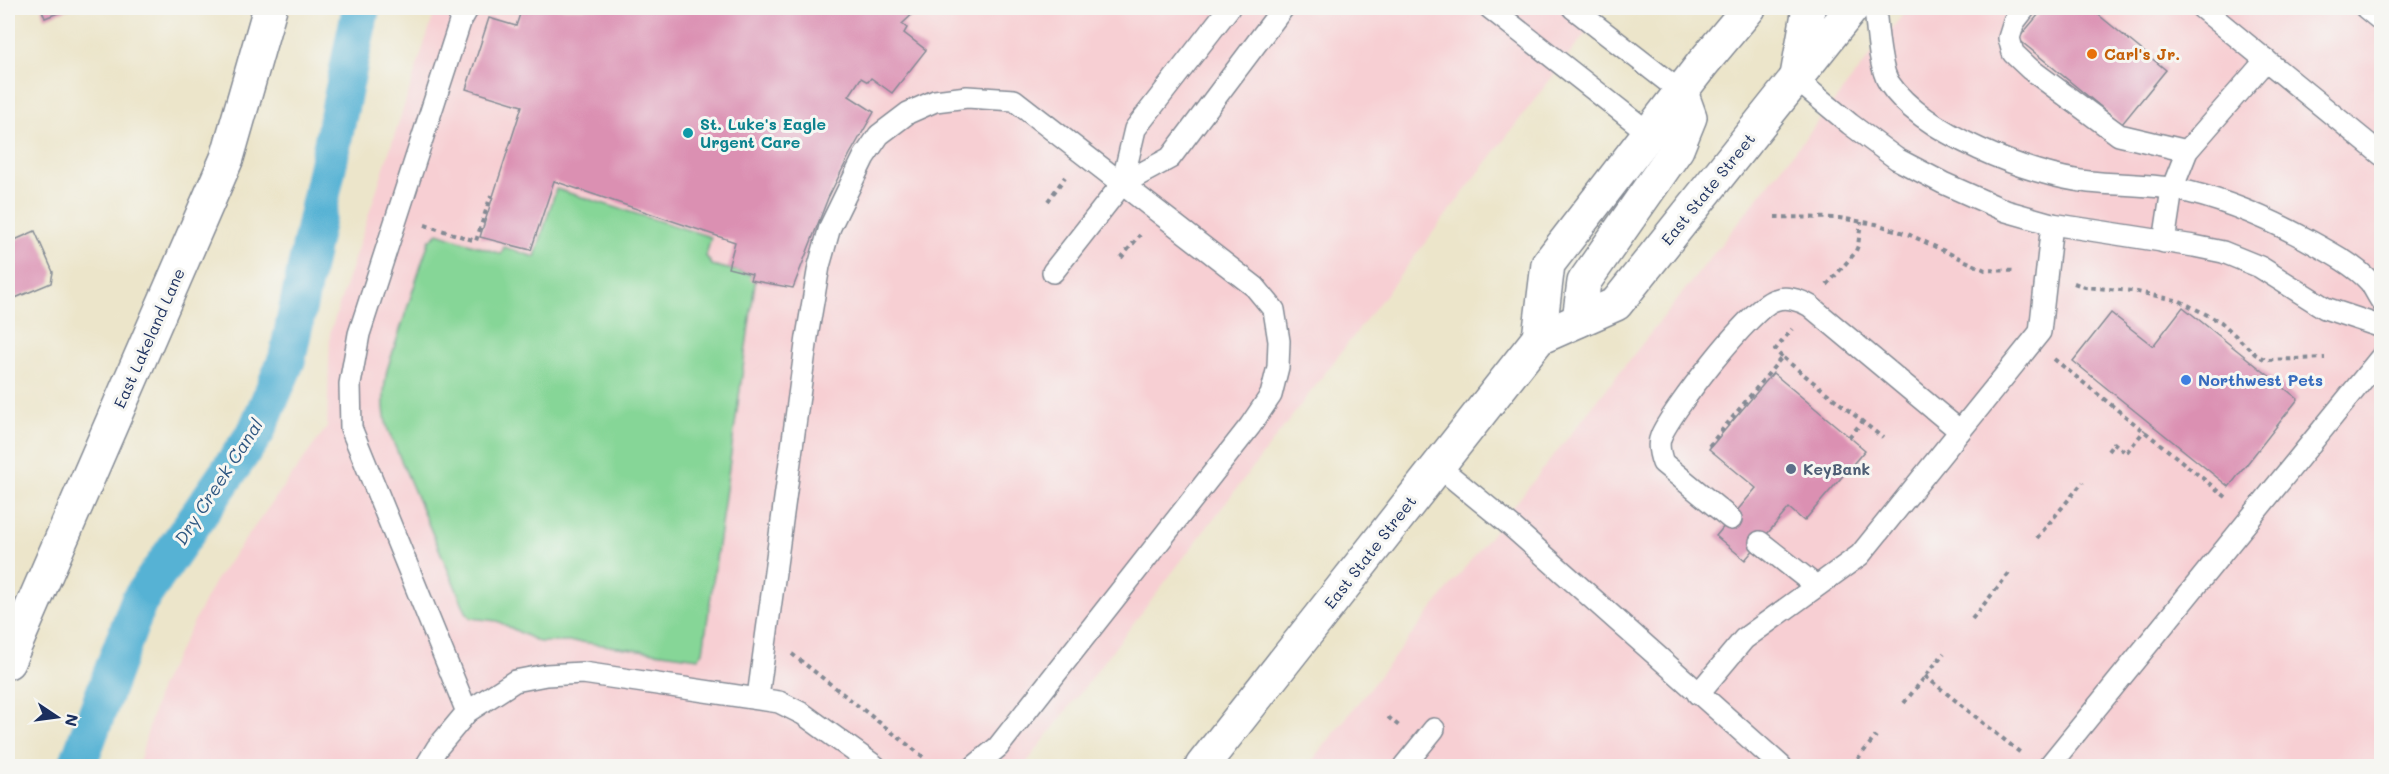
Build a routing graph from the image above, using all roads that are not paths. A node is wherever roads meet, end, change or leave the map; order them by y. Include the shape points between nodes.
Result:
1 (270, 8) edge
2 (468, 8) edge
3 (1229, 8) edge
4 (1283, 8) edge
5 (1490, 8) edge
6 (1573, 8) edge
7 (1749, 8) edge
8 (1809, 8) edge
9 (1852, 8) edge
10 (1875, 8) edge
11 (2025, 8) edge
12 (2202, 8) edge
13 (2366, 8) edge
14 (2382, 21) edge
15 (2266, 60) junction
16 (1797, 80) junction
17 (1681, 92) junction
18 (1649, 133) junction
19 (2187, 152) junction
20 (2382, 155) edge
21 (1122, 184) junction
22 (2172, 189) junction
23 (2052, 224) junction
24 (2164, 242) junction
25 (1053, 272) dead end
26 (2382, 302) edge
27 (1579, 320) junction
28 (2382, 327) edge
29 (1539, 338) junction
30 (2382, 356) edge
31 (1960, 431) junction
32 (1438, 466) junction
33 (1731, 519) dead end
34 (1760, 542) dead end
35 (1816, 586) junction
36 (8, 662) edge
37 (1698, 694) junction
38 (758, 698) junction
39 (467, 712) junction
40 (1434, 729) dead end
41 (426, 766) edge
42 (874, 766) edge
43 (975, 766) edge
44 (1202, 766) edge
45 (1404, 766) edge
46 (1781, 766) edge
47 (2049, 766) edge

1 - 36 main road, East Lakeland Lane via 227,158
2 - 39 lane via 460,22 360,334 351,384 351,428
3 - 21 lane via 1135,129
4 - 21 lane via 1170,158
5 - 18 lane
6 - 17 lane
7 - 17 main road
8 - 16 main road
9 - 16 main road, East State Street
10 - 22 lane via 1888,81 1908,106 1940,127 1982,150 2052,175
11 - 19 lane via 2014,22 2009,38 2013,52 2030,69 2118,135
12 - 15 lane
13 - 14 lane
15 - 19 lane
15 - 20 lane
16 - 23 lane via 1897,159 2006,211
16 - 27 main road, East State Street via 1616,304
17 - 18 main road
17 - 27 main road via 1690,117 1677,149 1584,282
18 - 29 main road via 1548,264
19 - 22 lane
21 - 25 lane
21 - 38 lane via 1014,100 935,101 908,113 879,135 830,227 819,266
21 - 43 lane via 1255,286 1274,310 1279,341 1274,385 1250,426 998,747
22 - 24 lane
22 - 26 lane via 2210,197 2283,227 2342,260 2370,282
23 - 24 lane
23 - 31 lane via 2040,332
24 - 28 lane via 2232,256 2260,267 2325,308
27 - 29 main road, East State Street
29 - 32 main road, East State Street
30 - 47 lane
31 - 33 lane via 1804,302 1775,299 1761,307 1675,411 1660,438 1662,463
31 - 35 lane via 1860,555
32 - 37 lane via 1511,526
32 - 44 main road, East State Street
34 - 35 lane
35 - 37 lane via 1744,639
37 - 46 lane
38 - 39 lane via 583,673 515,681
38 - 42 lane via 779,702 803,714
39 - 41 lane
40 - 45 lane

